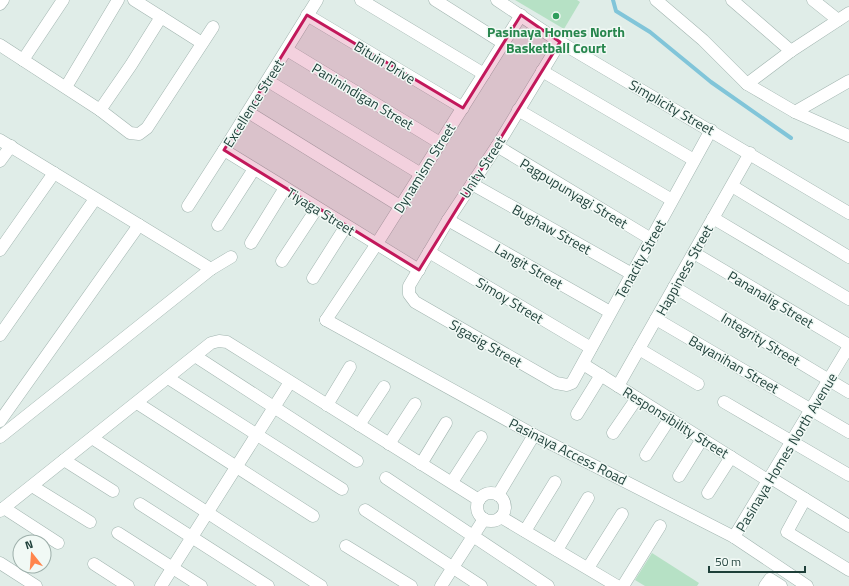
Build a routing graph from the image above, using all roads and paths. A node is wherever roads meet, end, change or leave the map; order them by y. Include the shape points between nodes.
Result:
1 (3, 0) edge
2 (63, 0) edge
3 (118, 0) edge
4 (134, 0) edge
5 (317, 0) edge
6 (361, 0) edge
7 (435, 0) edge
8 (496, 0) edge
9 (656, 0) edge
10 (732, 0) edge
11 (813, 0) edge
12 (0, 4) edge
13 (849, 13) edge
14 (521, 15) junction
15 (307, 16) junction
16 (161, 17) junction
17 (838, 20) junction
18 (213, 27) dead end
19 (202, 42) junction
20 (560, 42) junction
21 (504, 43) junction
22 (0, 44) edge
23 (286, 50) junction
24 (791, 51) junction
25 (23, 60) junction
26 (542, 71) junction
27 (484, 74) junction
28 (268, 80) junction
29 (849, 80) edge
30 (747, 84) junction
31 (66, 87) junction
32 (462, 108) junction
33 (100, 110) junction
34 (518, 110) junction
35 (248, 112) junction
36 (795, 112) junction
37 (711, 130) junction
38 (849, 136) edge
39 (0, 140) edge
40 (440, 143) junction
41 (11, 146) junction
42 (496, 146) junction
43 (224, 150) junction
44 (750, 153) junction
45 (694, 160) junction
46 (0, 161) edge
47 (254, 169) junction
48 (54, 173) junction
49 (421, 174) junction
50 (472, 184) junction
51 (732, 186) junction
52 (285, 188) junction
53 (96, 199) junction
54 (672, 200) junction
55 (188, 206) dead end
56 (400, 206) junction
57 (317, 208) junction
58 (849, 213) edge
59 (713, 218) junction
60 (448, 220) junction
61 (218, 224) dead end
62 (139, 225) junction
63 (346, 226) junction
64 (651, 239) junction
65 (251, 243) dead end
66 (376, 245) junction
67 (0, 250) edge
68 (429, 252) junction
69 (694, 253) junction
70 (230, 257) dead end
71 (849, 257) edge
72 (282, 261) dead end
73 (211, 269) junction
74 (419, 270) junction
75 (632, 274) junction
76 (313, 278) dead end
77 (674, 287) junction
78 (409, 294) joint
79 (849, 299) edge
80 (610, 312) junction
81 (656, 319) junction
82 (326, 320) joint
83 (0, 335) edge
84 (849, 346) edge
85 (591, 348) junction
86 (639, 349) junction
87 (195, 356) junction
88 (583, 364) junction
89 (350, 367) dead end
90 (601, 375) junction
91 (168, 378) junction
92 (829, 380) junction
93 (290, 382) junction
94 (698, 384) dead end
95 (567, 385) joint
96 (618, 386) junction
97 (384, 387) dead end
98 (849, 392) edge
99 (637, 398) junction
100 (724, 402) dead end
101 (137, 403) junction
102 (415, 404) dead end
103 (327, 405) junction
104 (274, 407) junction
105 (812, 409) junction
106 (577, 414) dead end
107 (670, 418) junction
108 (0, 421) edge
109 (446, 424) dead end
110 (359, 425) junction
111 (849, 432) edge
112 (613, 433) dead end
113 (257, 434) junction
114 (534, 435) junction
115 (0, 437) edge
116 (481, 437) dead end
117 (92, 438) junction
118 (702, 439) junction
119 (793, 441) junction
120 (389, 444) junction
121 (646, 454) dead end
122 (731, 457) junction
123 (64, 460) junction
124 (357, 461) dead end
125 (421, 464) junction
126 (236, 467) junction
127 (849, 475) edge
128 (679, 476) dead end
129 (386, 478) dead end
130 (770, 479) junction
131 (452, 482) junction
132 (555, 482) dead end
133 (32, 486) junction
134 (342, 489) dead end
135 (113, 491) dead end
136 (708, 493) dead end
137 (498, 495) junction
138 (588, 498) dead end
139 (805, 499) junction
140 (479, 500) junction
141 (140, 504) dead end
142 (2, 510) edge
143 (365, 510) dead end
144 (207, 513) junction
145 (622, 514) dead end
146 (313, 516) dead end
147 (501, 516) junction
148 (484, 519) junction
149 (90, 522) dead end
150 (660, 526) dead end
151 (849, 526) edge
152 (525, 531) junction
153 (118, 533) dead end
154 (473, 536) junction
155 (192, 537) junction
156 (734, 537) junction
157 (58, 543) dead end
158 (346, 546) dead end
159 (557, 550) junction
160 (0, 563) edge
161 (94, 564) dead end
162 (172, 568) junction
163 (453, 568) junction
164 (588, 568) junction
165 (849, 570) edge
166 (36, 586) edge
167 (128, 586) edge
168 (161, 586) edge
169 (201, 586) edge
170 (268, 586) edge
171 (321, 586) edge
172 (411, 586) edge
173 (441, 586) edge
174 (481, 586) edge
175 (548, 586) edge
176 (617, 586) edge
177 (623, 586) edge
178 (765, 586) edge
179 (781, 586) edge
180 (807, 586) edge

1 - 12 street
2 - 25 street
3 - 31 street
4 - 16 street
5 - 15 street, Excellence Street
6 - 27 street
7 - 21 street
8 - 14 street, Simplicity Street
9 - 30 street
10 - 24 street
11 - 17 street
13 - 17 street
14 - 20 street, Simplicity Street
14 - 21 street, Dynamism Street
15 - 23 street, Excellence Street
15 - 32 street, Bituin Drive
16 - 19 street
16 - 33 street via 132,65
17 - 24 street
18 - 19 street
19 - 33 street via 143,131 138,134 130,133
20 - 26 street, Unity Street
20 - 37 street, Simplicity Street
21 - 27 street, Dynamism Street
22 - 25 street
23 - 28 street, Excellence Street
23 - 40 street, Paninindigan Street
24 - 30 street
25 - 31 street
26 - 34 street, Unity Street
26 - 45 street
27 - 32 street, Dynamism Street
28 - 35 street, Excellence Street
28 - 49 street
29 - 36 street
30 - 36 street
31 - 33 street
32 - 40 street, Dynamism Street
34 - 42 street, Unity Street
34 - 54 street
35 - 43 street, Excellence Street
35 - 56 street
36 - 38 street
37 - 44 street, Simplicity Street
37 - 45 street, Tenacity Street
39 - 41 street
40 - 49 street, Dynamism Street
41 - 46 street
41 - 48 street
42 - 50 street, Unity Street
42 - 64 street, Pagpupunyagi Street
43 - 47 street, Tiyaga Street
43 - 55 street, Excellence Street
44 - 51 street, Happiness Street
44 - 58 street, Simplicity Street
45 - 54 street, Tenacity Street
47 - 52 street, Tiyaga Street
47 - 61 street
48 - 53 street
48 - 67 street
49 - 56 street, Dynamism Street
50 - 60 street, Unity Street
50 - 75 street, Bughaw Street
51 - 59 street, Happiness Street
51 - 71 street
52 - 57 street, Tiyaga Street
52 - 65 street
53 - 62 street
53 - 83 street
54 - 64 street, Tenacity Street
56 - 66 street, Dynamism Street
57 - 63 street, Tiyaga Street
57 - 72 street
59 - 69 street, Happiness Street
59 - 79 street
60 - 68 street, Unity Street
60 - 80 street, Langit Street
62 - 73 street
62 - 108 street
63 - 66 street, Tiyaga Street
63 - 76 street
64 - 75 street, Tenacity Street
66 - 74 street, Tiyaga Street
66 - 82 street, Dynamism Street
68 - 74 street, Unity Street
68 - 85 street, Simoy Street
69 - 77 street, Happiness Street
69 - 84 street, Pananalig Street
70 - 73 street
73 - 115 street
74 - 78 street, Unity Street via 410,286
75 - 80 street, Tenacity Street
77 - 81 street, Happiness Street
77 - 92 street, Integrity Street
78 - 95 street, Sigasig Street via 415,302 556,383
80 - 85 street, Tenacity Street
81 - 86 street, Happiness Street
81 - 105 street, Bayanihan Street
82 - 114 street, Pasinaya Access Road
84 - 92 street, Pasinaya Homes North Avenue
85 - 88 street, Tenacity Street
86 - 94 street
86 - 96 street, Happiness Street
87 - 91 street
87 - 93 street via 211,343 223,341
87 - 104 street
88 - 90 street, Responsibility Street
88 - 95 street, Tenacity Street via 575,379
89 - 103 street
90 - 96 street, Responsibility Street
90 - 106 street
91 - 101 street
91 - 113 street
92 - 98 street, Integrity Street
92 - 105 street, Pasinaya Homes North Avenue
93 - 103 street
93 - 104 street
96 - 99 street, Responsibility Street
97 - 110 street
99 - 107 street, Responsibility Street
99 - 112 street
100 - 119 street
101 - 117 street
101 - 126 street
102 - 120 street
103 - 110 street
104 - 113 street
104 - 124 street
105 - 111 street, Bayanihan Street
105 - 119 street, Pasinaya Homes North Avenue
107 - 118 street, Responsibility Street
107 - 121 street
109 - 125 street
110 - 120 street
113 - 126 street
113 - 134 street
114 - 137 street
114 - 156 street, Pasinaya Access Road
116 - 131 street
117 - 123 street
117 - 144 street
118 - 122 street, Responsibility Street
118 - 128 street
119 - 127 street
119 - 130 street, Pasinaya Homes North Avenue
120 - 125 street
122 - 130 street, Responsibility Street
122 - 136 street
123 - 133 street
123 - 135 street
125 - 131 street
126 - 144 street
126 - 146 street
129 - 154 street
130 - 139 street, Responsibility Street
130 - 156 street, Pasinaya Homes North Avenue
131 - 140 street
132 - 152 street
133 - 142 street
133 - 149 street
137 - 140 street via 486,494
137 - 147 street via 505,506
138 - 159 street
139 - 151 street, Responsibility Street
139 - 165 street via 787,532
140 - 148 street via 478,512
141 - 155 street
142 - 157 street
143 - 163 street
144 - 155 street
144 - 171 street
145 - 164 street
147 - 148 street via 494,520
147 - 152 street
148 - 154 street
150 - 177 street
152 - 159 street
153 - 162 street
154 - 163 street
154 - 175 street
155 - 162 street
155 - 170 street
156 - 180 street, Pasinaya Access Road
158 - 172 street
159 - 164 street
160 - 166 street
161 - 167 street
162 - 168 street
162 - 169 street
163 - 173 street
163 - 174 street
164 - 176 street
178 - 179 street via 770,579

